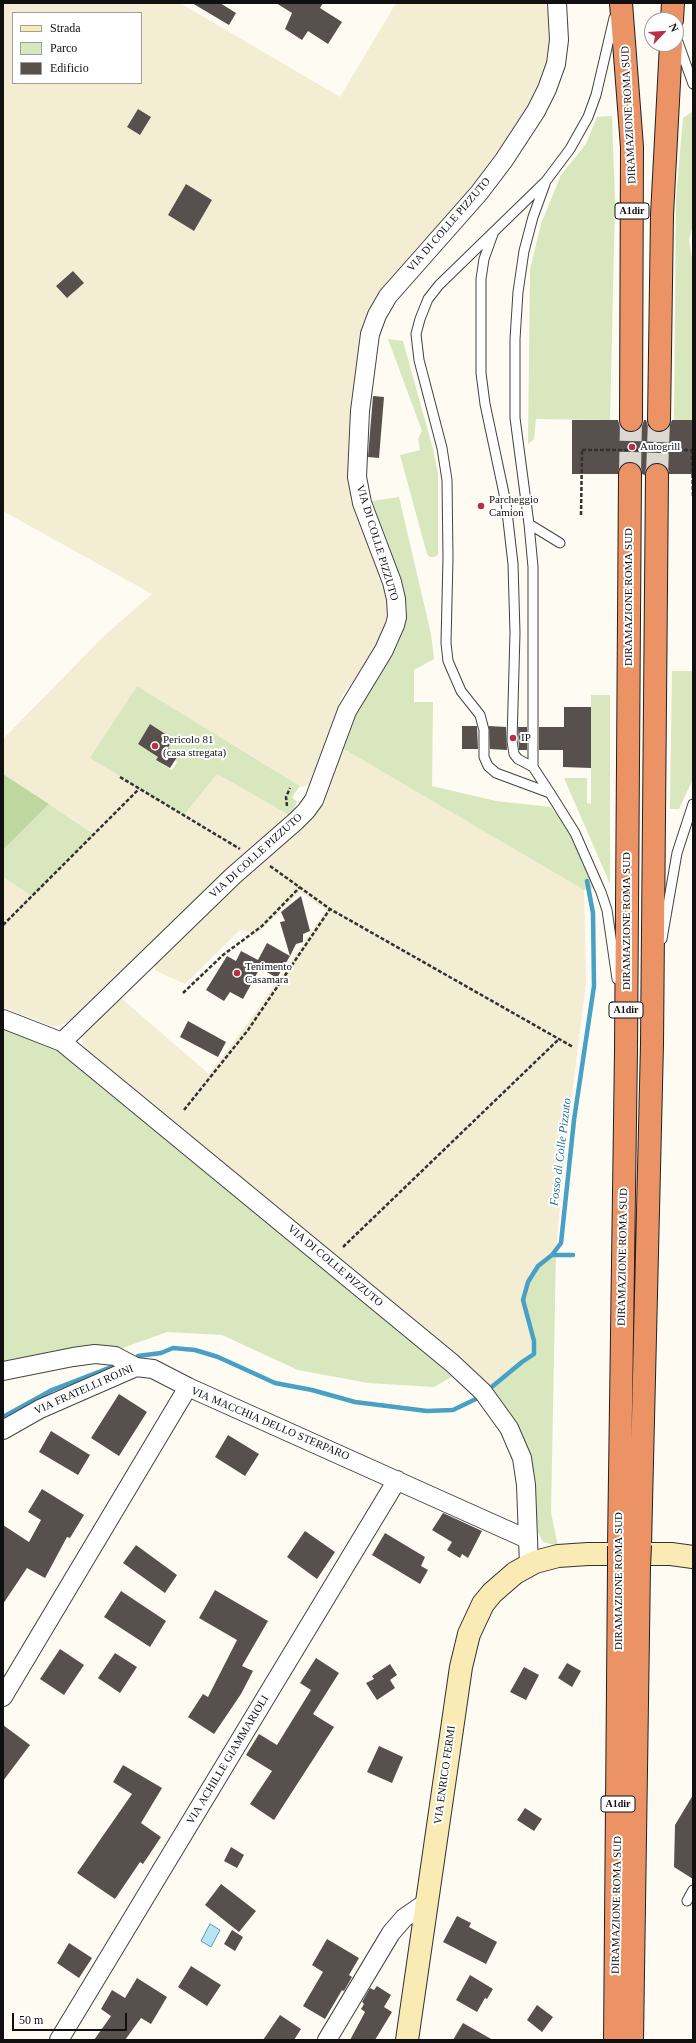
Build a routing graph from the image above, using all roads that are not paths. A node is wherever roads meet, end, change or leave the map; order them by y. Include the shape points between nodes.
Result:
1 (557, 3) edge
2 (617, 3) edge
3 (621, 3) edge
4 (671, 52) edge
5 (681, 52) edge
6 (693, 84) edge
7 (546, 181) junction
8 (493, 233) junction
9 (631, 420) tunnel mouth
10 (659, 420) tunnel mouth
11 (630, 474) tunnel mouth
12 (656, 475) tunnel mouth
13 (529, 524) junction
14 (560, 543) dead end
15 (533, 767) junction
16 (550, 794) junction
17 (693, 804) edge
18 (3, 1019) edge
19 (62, 1042) junction
20 (652, 1044) junction
21 (626, 1050) junction
22 (136, 1367) junction
23 (3, 1371) edge
24 (188, 1387) junction
25 (3, 1430) edge
26 (397, 1480) junction
27 (527, 1539) junction
28 (629, 1546) junction
29 (693, 1557) edge
30 (529, 1565) junction
31 (629, 1568) junction
32 (3, 1697) edge
33 (693, 1890) edge
34 (687, 1901) dead end
35 (427, 1902) junction
36 (59, 2040) edge
37 (327, 2040) edge
38 (408, 2040) edge
39 (615, 2040) edge
40 (632, 2040) edge

1 - 19 street, VIA DI COLLE PIZZUTO via 559,40 556,64 536,112 482,188 388,296 370,334 361,399 357,472 362,503 395,594 397,617 384,650 347,711 312,803
2 - 7 lane via 602,74 592,107 576,139
3 - 9 highway, DIRAMAZIONE ROMA SUD / A1dir via 632,152
4 - 10 highway, A1dir via 662,215
5 - 6 lane
7 - 8 lane
7 - 13 lane via 526,245 516,316 515,418
8 - 15 lane via 484,259 481,284 481,373 505,497 512,557 516,620 512,749 518,759
8 - 16 lane via 433,292 420,318 416,334 419,360 448,480 447,655 457,684 480,715 484,730 484,758 488,766 496,773
11 - 21 highway, DIRAMAZIONE ROMA SUD / A1dir
12 - 20 highway, DIRAMAZIONE ROMA SUD / A1dir
13 - 14 lane
13 - 15 lane via 533,576
15 - 16 lane
16 - 21 lane via 580,843 605,904 611,929
17 - 20 lane via 680,839 671,883
18 - 19 street, VIA DI COLLE PIZZUTO
19 - 27 street, VIA DI COLLE PIZZUTO via 452,1363 485,1395 509,1428 522,1458 526,1485
20 - 28 highway, DIRAMAZIONE ROMA SUD / A1dir
21 - 28 highway, DIRAMAZIONE ROMA SUD / A1dir
22 - 23 street via 115,1356 89,1354
22 - 24 street, VIA FRATELLI ROJNI via 153,1369
22 - 25 street, VIA FRATELLI ROJNI via 40,1408
24 - 26 street, VIA MACCHIA DELLO STERPARO
24 - 32 street, VIA MACCHIA DELLO STERPARO
26 - 27 street, VIA MACCHIA DELLO STERPARO
26 - 36 street, VIA ACHILLE GIAMMARIOLI
27 - 30 street, VIA DI COLLE PIZZUTO
28 - 31 highway, DIRAMAZIONE ROMA SUD / A1dir, bridge
29 - 30 street, VIA ENRICO FERMI via 671,1554 588,1554 558,1556
30 - 35 street, VIA ENRICO FERMI via 515,1573 492,1593 469,1634 461,1666
31 - 39 highway, DIRAMAZIONE ROMA SUD / A1dir
31 - 40 highway, DIRAMAZIONE ROMA SUD / A1dir
33 - 34 lane
35 - 37 street via 395,1928
35 - 38 street, VIA ENRICO FERMI

